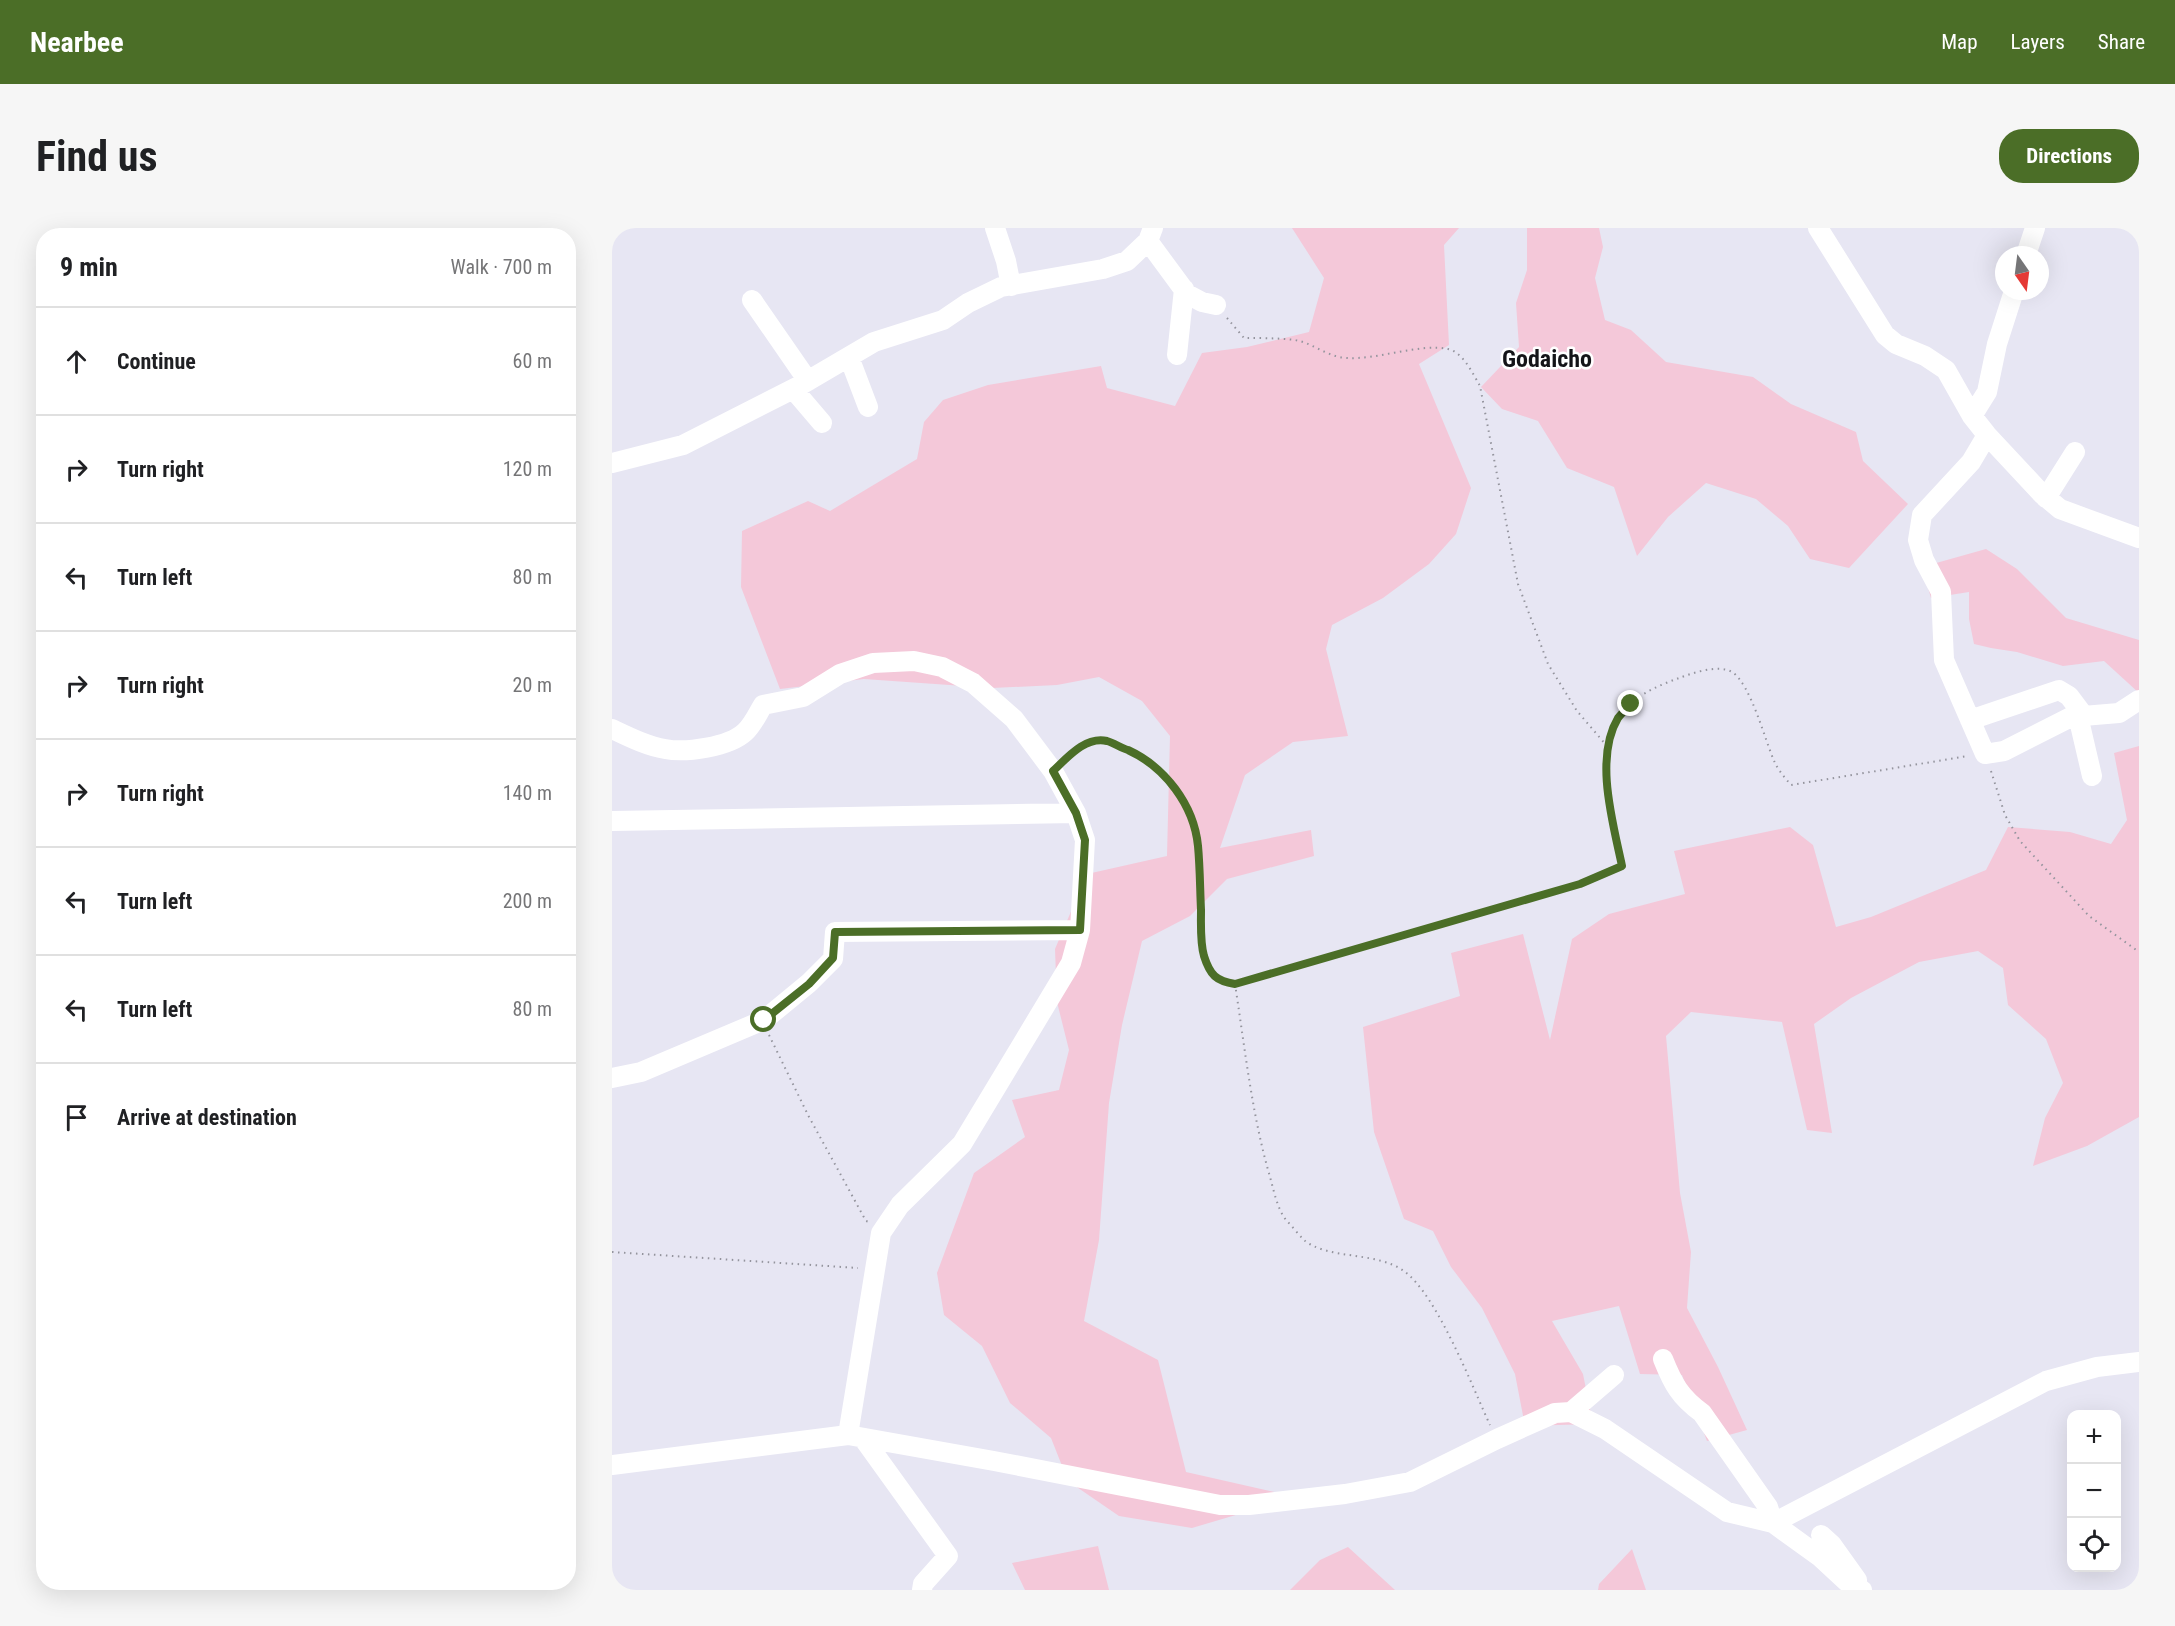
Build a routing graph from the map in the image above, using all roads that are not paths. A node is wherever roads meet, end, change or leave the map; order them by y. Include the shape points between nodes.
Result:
1 (994, 228) edge
2 (1818, 228) edge
3 (2035, 228) edge
4 (1150, 235) edge
5 (2029, 246) edge
6 (1011, 286) junction
7 (1184, 289) junction
8 (752, 300) dead end
9 (2011, 300) edge
10 (1216, 305) road end
11 (1177, 355) dead end
12 (849, 357) junction
13 (801, 385) junction
14 (868, 407) dead end
15 (1972, 416) junction
16 (822, 423) dead end
17 (1987, 435) junction
18 (2075, 452) dead end
19 (612, 463) edge
20 (2046, 498) junction
21 (2139, 538) edge
22 (2139, 700) edge
23 (2081, 716) junction
24 (1970, 720) junction
25 (612, 729) edge
26 (2092, 776) dead end
27 (1076, 813) junction
28 (612, 821) edge
29 (1080, 930) junction
30 (612, 1078) edge
31 (1663, 1359) dead end
32 (2139, 1362) edge
33 (1614, 1375) dead end
34 (1571, 1412) junction
35 (856, 1437) junction
36 (612, 1464) edge
37 (1773, 1523) junction
38 (1821, 1535) dead end
39 (1856, 1588) edge
40 (922, 1590) edge

1 - 6 street
2 - 15 street via 1885,335 1946,370
3 - 5 street
4 - 6 street via 1127,261
4 - 7 street
6 - 12 street via 968,303 943,320 874,342
7 - 10 street via 1202,302
7 - 11 street
8 - 13 street
9 - 15 street via 1987,392
12 - 13 street
12 - 14 street
13 - 16 street
13 - 19 street via 683,445
15 - 17 street
17 - 20 street
17 - 24 street via 1971,462 1922,515 1918,540 1941,592 1944,660
18 - 20 street
20 - 21 street via 2060,509
22 - 23 street via 2119,713
23 - 24 street via 2069,696 2059,690
23 - 24 street via 2071,717 2004,751 1985,754
23 - 26 street
25 - 27 street via 666,750 709,748 732,742 746,731 763,705 803,697 840,674 873,663 914,661 942,667 973,683 1014,719 1053,771
27 - 28 street
27 - 29 street via 1085,840
29 - 30 street via 835,932 833,958 809,984 764,1020 641,1072
29 - 35 street via 1071,963 962,1144 882,1228
31 - 37 street via 1673,1384 1702,1413 1768,1508
32 - 37 street via 2097,1367 2046,1381
33 - 34 street
34 - 35 street via 1555,1413 1410,1482 1249,1505 1220,1505
34 - 37 street via 1605,1429 1726,1512
35 - 36 street
35 - 40 street via 948,1556
37 - 39 street
38 - 39 street via 1833,1545

